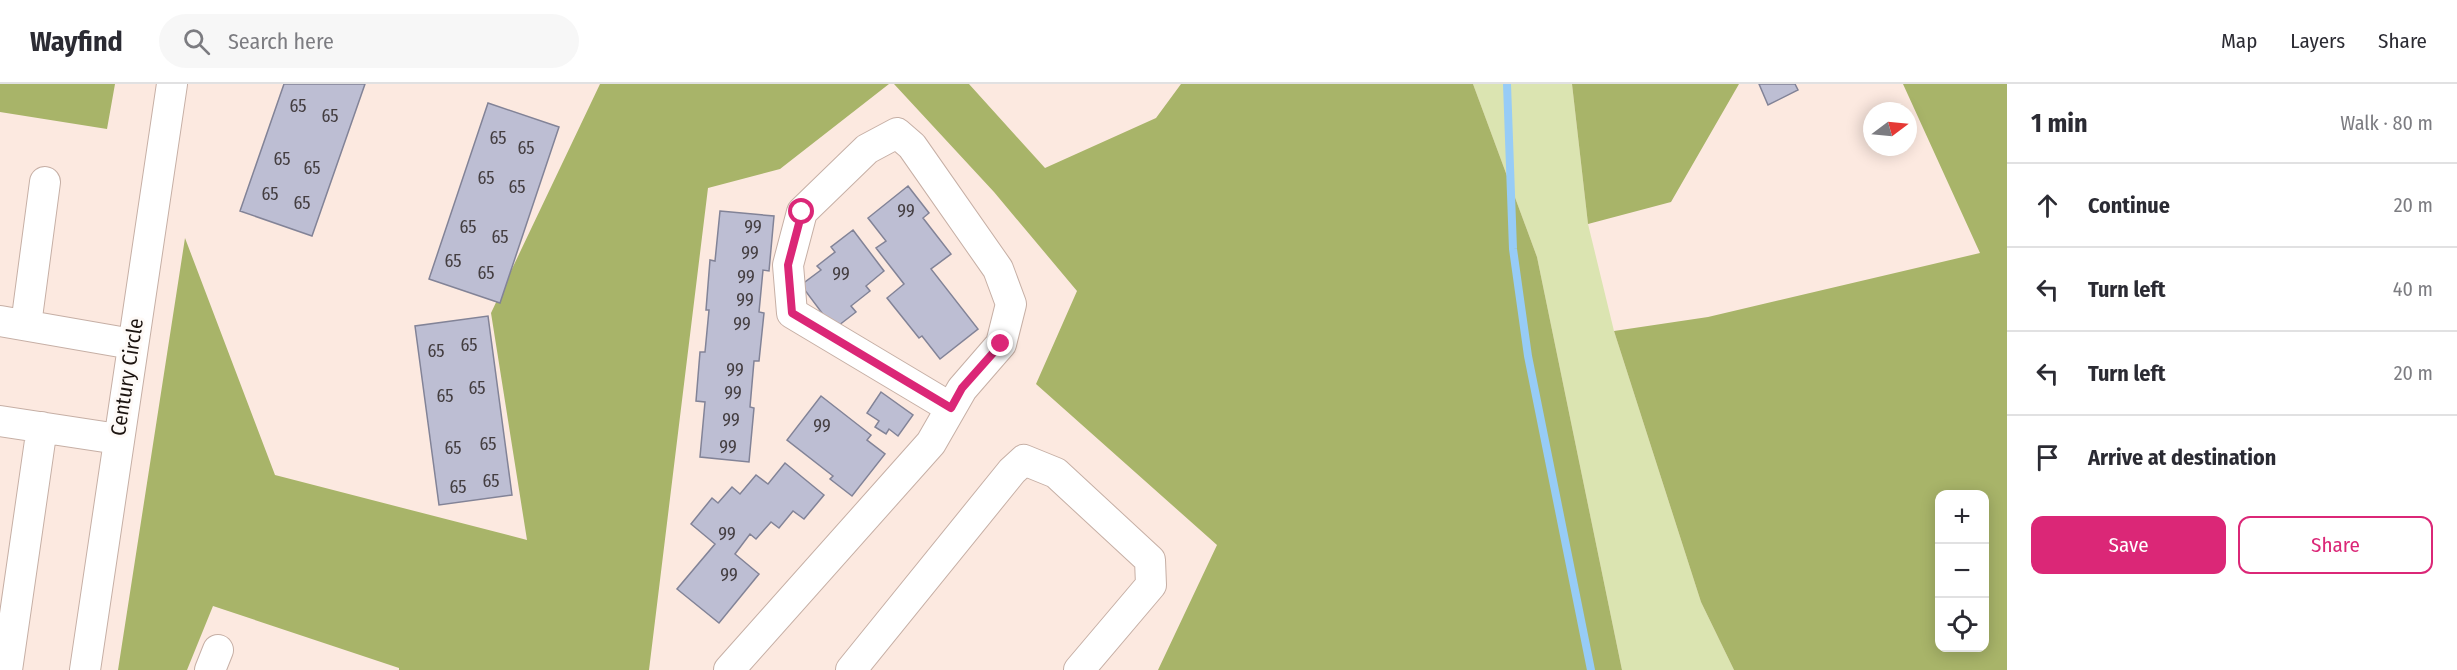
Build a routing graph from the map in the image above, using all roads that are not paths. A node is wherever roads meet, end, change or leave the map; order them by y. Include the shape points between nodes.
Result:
1 (172, 84) edge
2 (45, 182) dead end
3 (13, 323) edge
4 (132, 344) junction
5 (951, 408) junction
6 (0, 421) edge
7 (42, 427) junction
8 (118, 439) junction
9 (7, 670) edge
10 (85, 670) edge
11 (729, 670) edge
12 (850, 670) edge
13 (1079, 670) edge

1 - 4 street, Century Circle
2 - 3 street
3 - 4 street
4 - 8 street, Century Circle
5 - 5 street via 962,388 1001,344 1011,304 998,269 912,146 897,133 867,149 802,212 788,265 792,313
5 - 11 street via 931,443
6 - 7 street
7 - 8 street
7 - 9 street
8 - 10 street, Century Circle
12 - 13 street via 1024,460 1056,473 1150,560 1151,585

